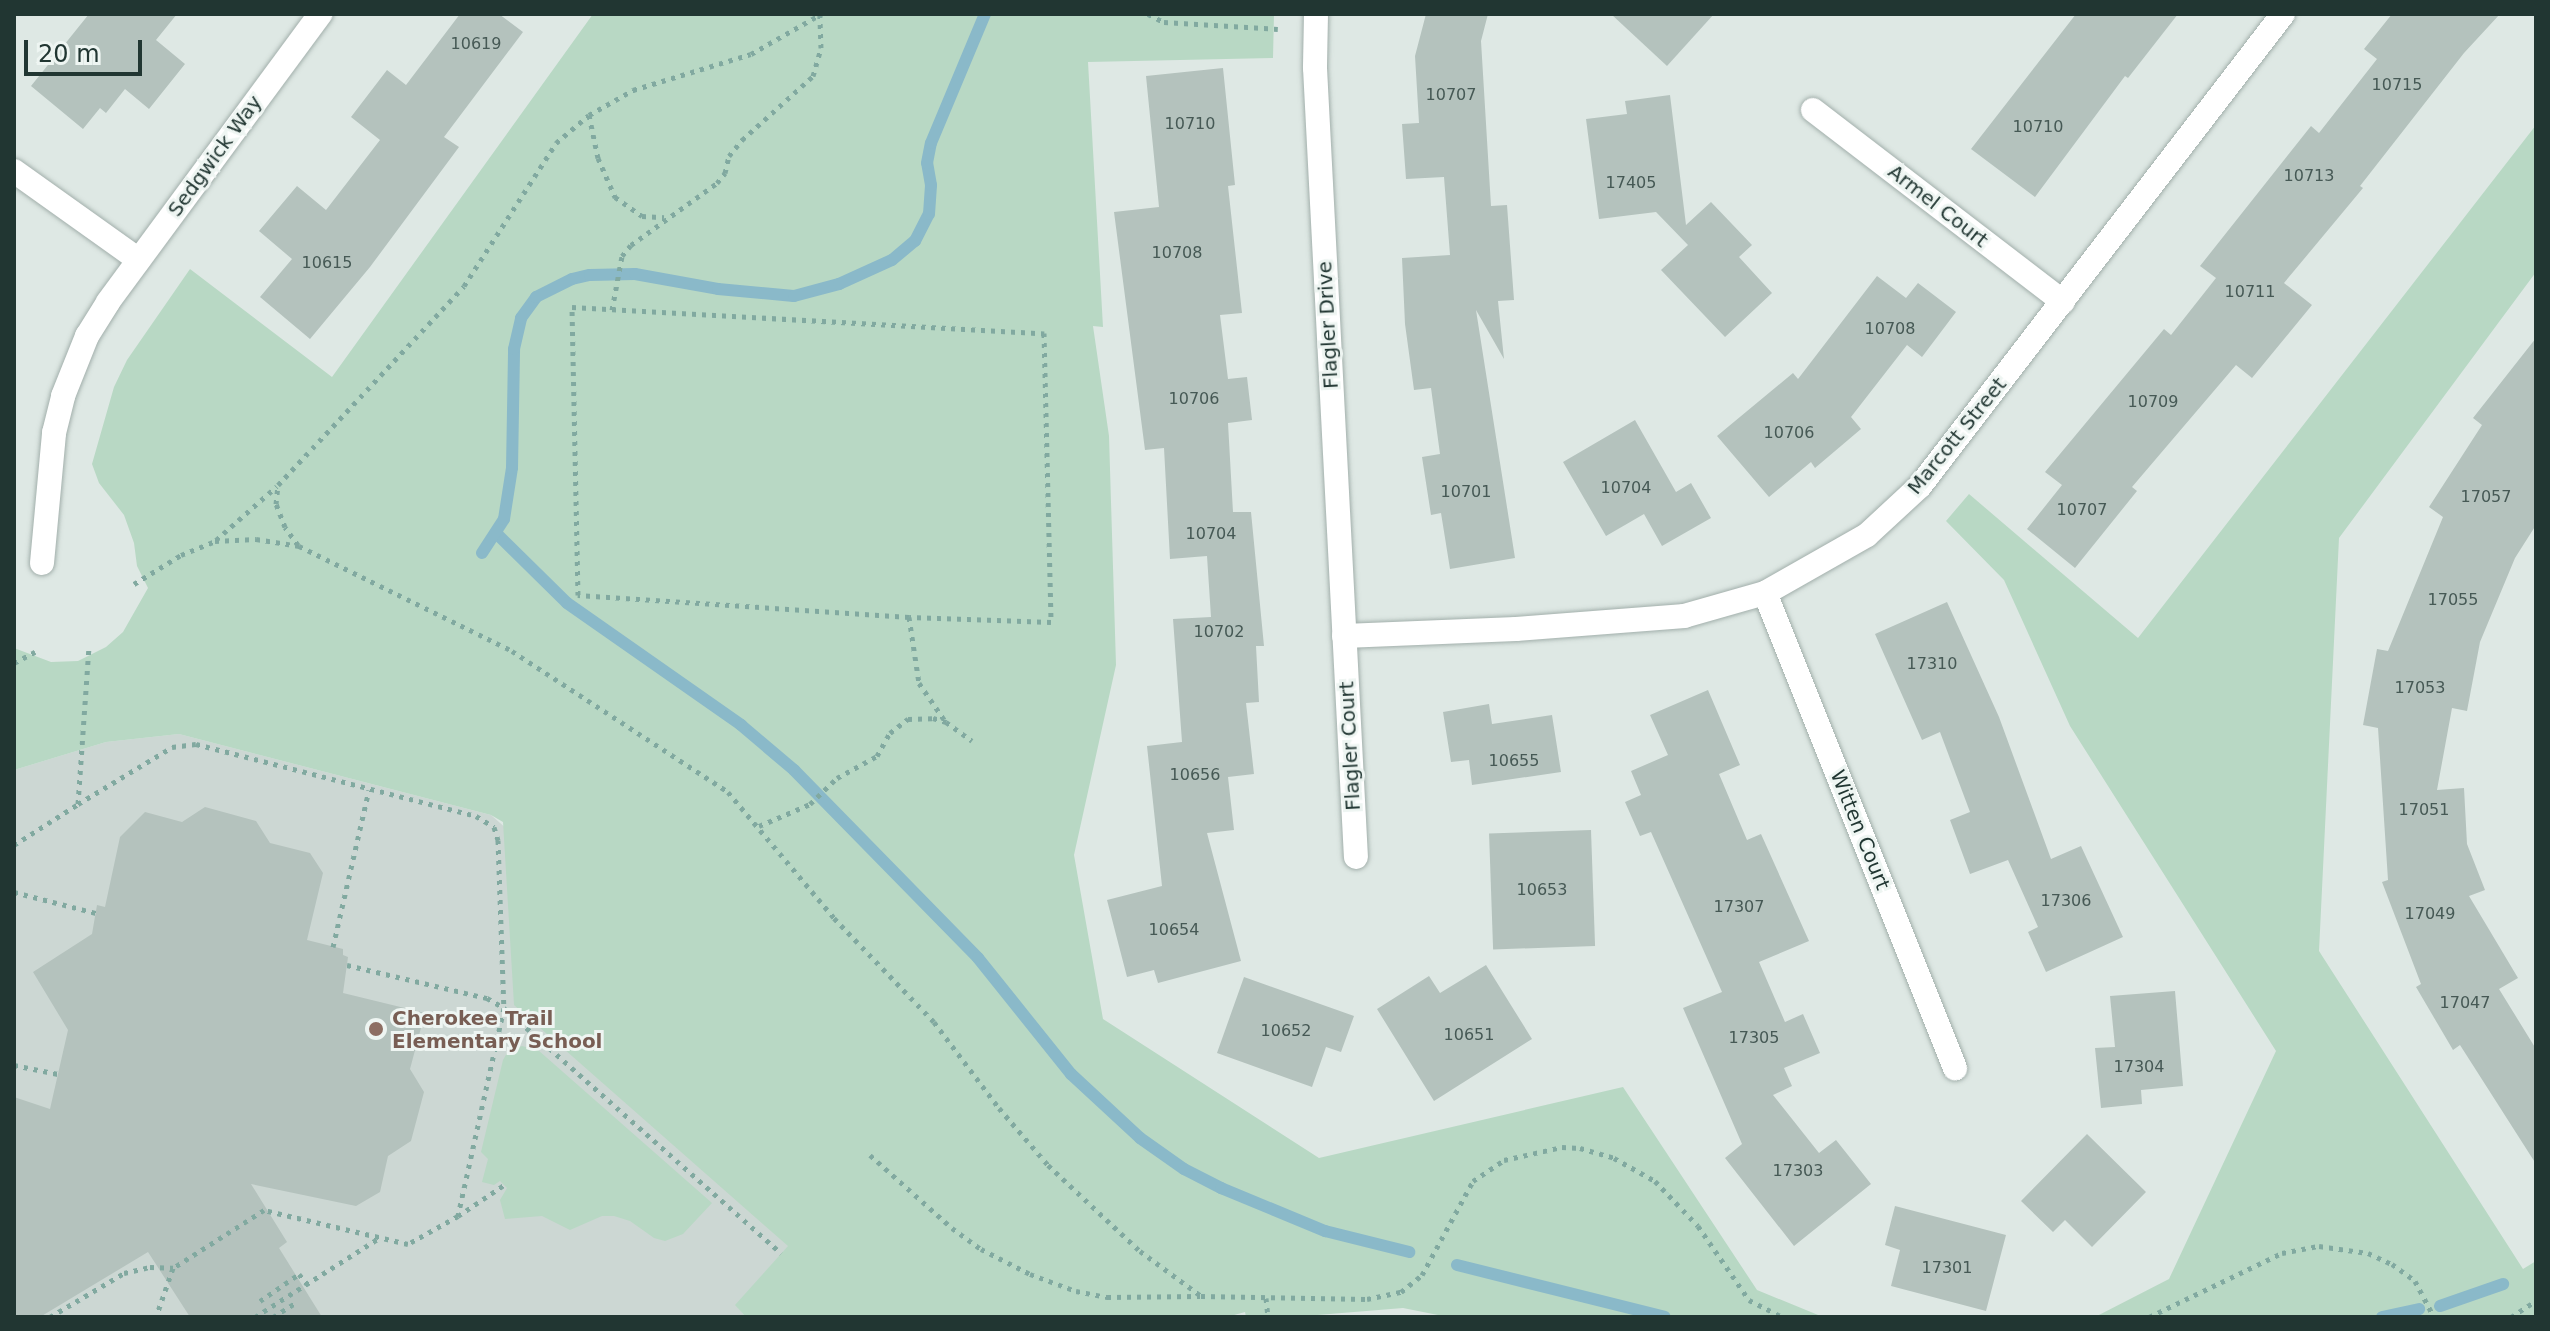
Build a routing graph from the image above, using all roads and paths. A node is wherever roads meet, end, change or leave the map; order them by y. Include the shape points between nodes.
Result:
1 (320, 14) edge
2 (821, 14) edge
3 (1148, 14) edge
4 (1316, 14) edge
5 (2283, 14) edge
6 (1278, 29) dead end
7 (1813, 110) dead end
8 (589, 115) junction
9 (14, 171) edge
10 (667, 217) junction
11 (139, 260) junction
12 (2063, 302) junction
13 (612, 310) junction
14 (278, 485) junction
15 (215, 541) junction
16 (299, 546) junction
17 (42, 563) dead end
18 (134, 584) dead end
19 (1765, 593) junction
20 (909, 617) junction
21 (1344, 636) junction
22 (89, 645) dead end
23 (35, 652) dead end
24 (14, 663) edge
25 (946, 722) junction
26 (972, 741) dead end
27 (369, 790) junction
28 (78, 804) junction
29 (758, 826) junction
30 (14, 845) edge
31 (1356, 857) dead end
32 (14, 892) edge
33 (96, 913) dead end
34 (333, 947) dead end
35 (347, 965) dead end
36 (504, 1008) junction
37 (14, 1065) edge
38 (1955, 1068) dead end
39 (58, 1074) dead end
40 (870, 1155) dead end
41 (504, 1185) dead end
42 (458, 1216) junction
43 (380, 1238) junction
44 (781, 1253) dead end
45 (173, 1268) junction
46 (307, 1284) junction
47 (1201, 1296) junction
48 (1266, 1298) junction
49 (260, 1301) dead end
50 (2536, 1301) edge
51 (297, 1302) dead end
52 (50, 1317) edge
53 (156, 1317) edge
54 (255, 1317) edge
55 (273, 1317) edge
56 (1268, 1317) edge
57 (1782, 1317) edge
58 (2149, 1317) edge
59 (2434, 1317) edge
60 (2511, 1317) edge

1 - 11 street, Sedgwick Way
2 - 8 path via 751,54 633,90
2 - 10 path via 821,48 813,76 742,140 717,183
3 - 6 path via 1164,22
4 - 21 street, Flagler Drive
5 - 12 street, Marcott Street
7 - 12 street, Armel Court
8 - 10 path via 598,158 615,197 642,216
8 - 14 path via 550,150 443,311
9 - 11 street
10 - 13 path via 622,256
11 - 17 street, Sedgwick Way via 87,336 63,396 47,478
12 - 19 street, Marcott Street via 1920,486 1867,535
13 - 20 path via 572,307 578,595
13 - 20 path via 1044,333 1051,622
14 - 15 path
14 - 16 path via 276,504
15 - 16 path via 256,539
15 - 18 path
16 - 29 path via 512,651 728,792
19 - 21 street, Marcott Street via 1728,606 1642,622
19 - 38 street, Witten Court
20 - 25 path via 919,683
21 - 31 street, Flagler Court
22 - 28 path
23 - 24 path
25 - 26 path
25 - 29 path via 908,719 890,733 877,756 837,778 810,804
27 - 28 path via 184,743
27 - 34 path
27 - 36 path via 476,816 494,827
28 - 30 path
29 - 47 path via 825,908 934,1022 1048,1165 1140,1251
32 - 33 path
35 - 36 path via 487,998
36 - 42 path
36 - 44 path
37 - 39 path
40 - 47 path via 952,1228 1030,1274 1107,1297
41 - 42 path
42 - 43 path via 408,1244
43 - 45 path via 264,1210
43 - 46 path
45 - 52 path via 124,1273
45 - 53 path
46 - 49 path via 299,1274
46 - 54 path
47 - 48 path
48 - 56 path
48 - 57 path via 1389,1296 1422,1275 1473,1181 1522,1154 1562,1147 1634,1166 1698,1226 1749,1300
50 - 60 path
51 - 55 path
58 - 59 path via 2282,1253 2319,1246 2358,1251 2392,1264 2415,1281

